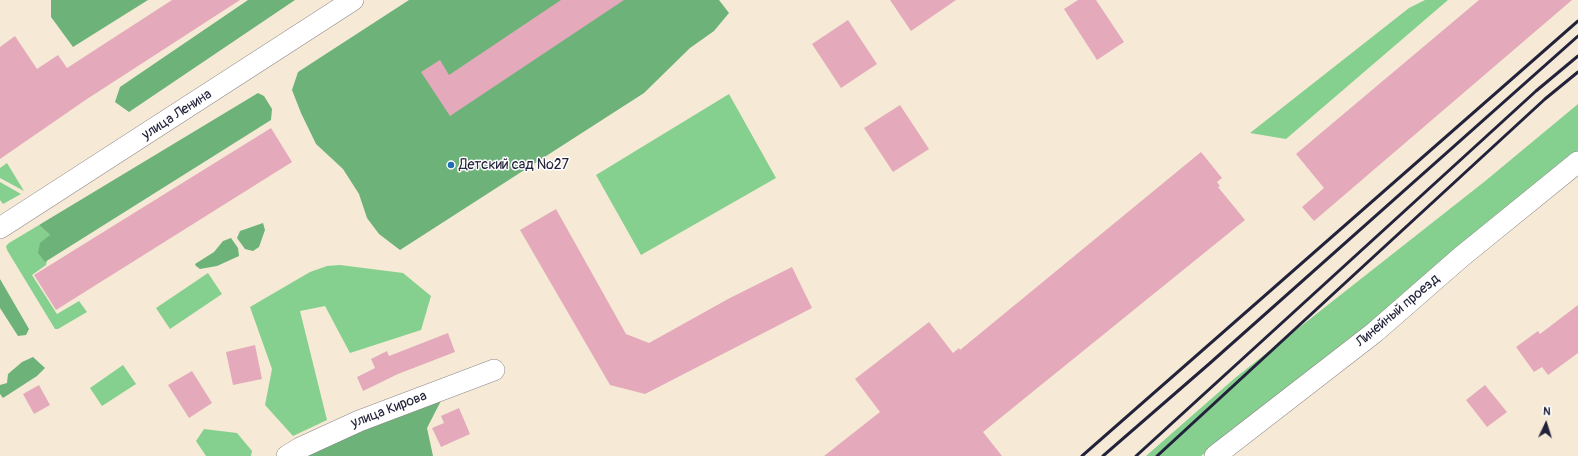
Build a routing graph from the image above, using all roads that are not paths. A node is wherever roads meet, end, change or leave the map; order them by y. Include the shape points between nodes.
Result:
1 (353, 0) edge
2 (1578, 162) edge
3 (0, 228) edge
4 (494, 370) dead end
5 (287, 456) edge
6 (1215, 456) edge

1 - 3 street, улица Ленина
2 - 6 street, Линейный проезд via 1461,257 1375,332
4 - 5 street, улица Кирова via 359,422

